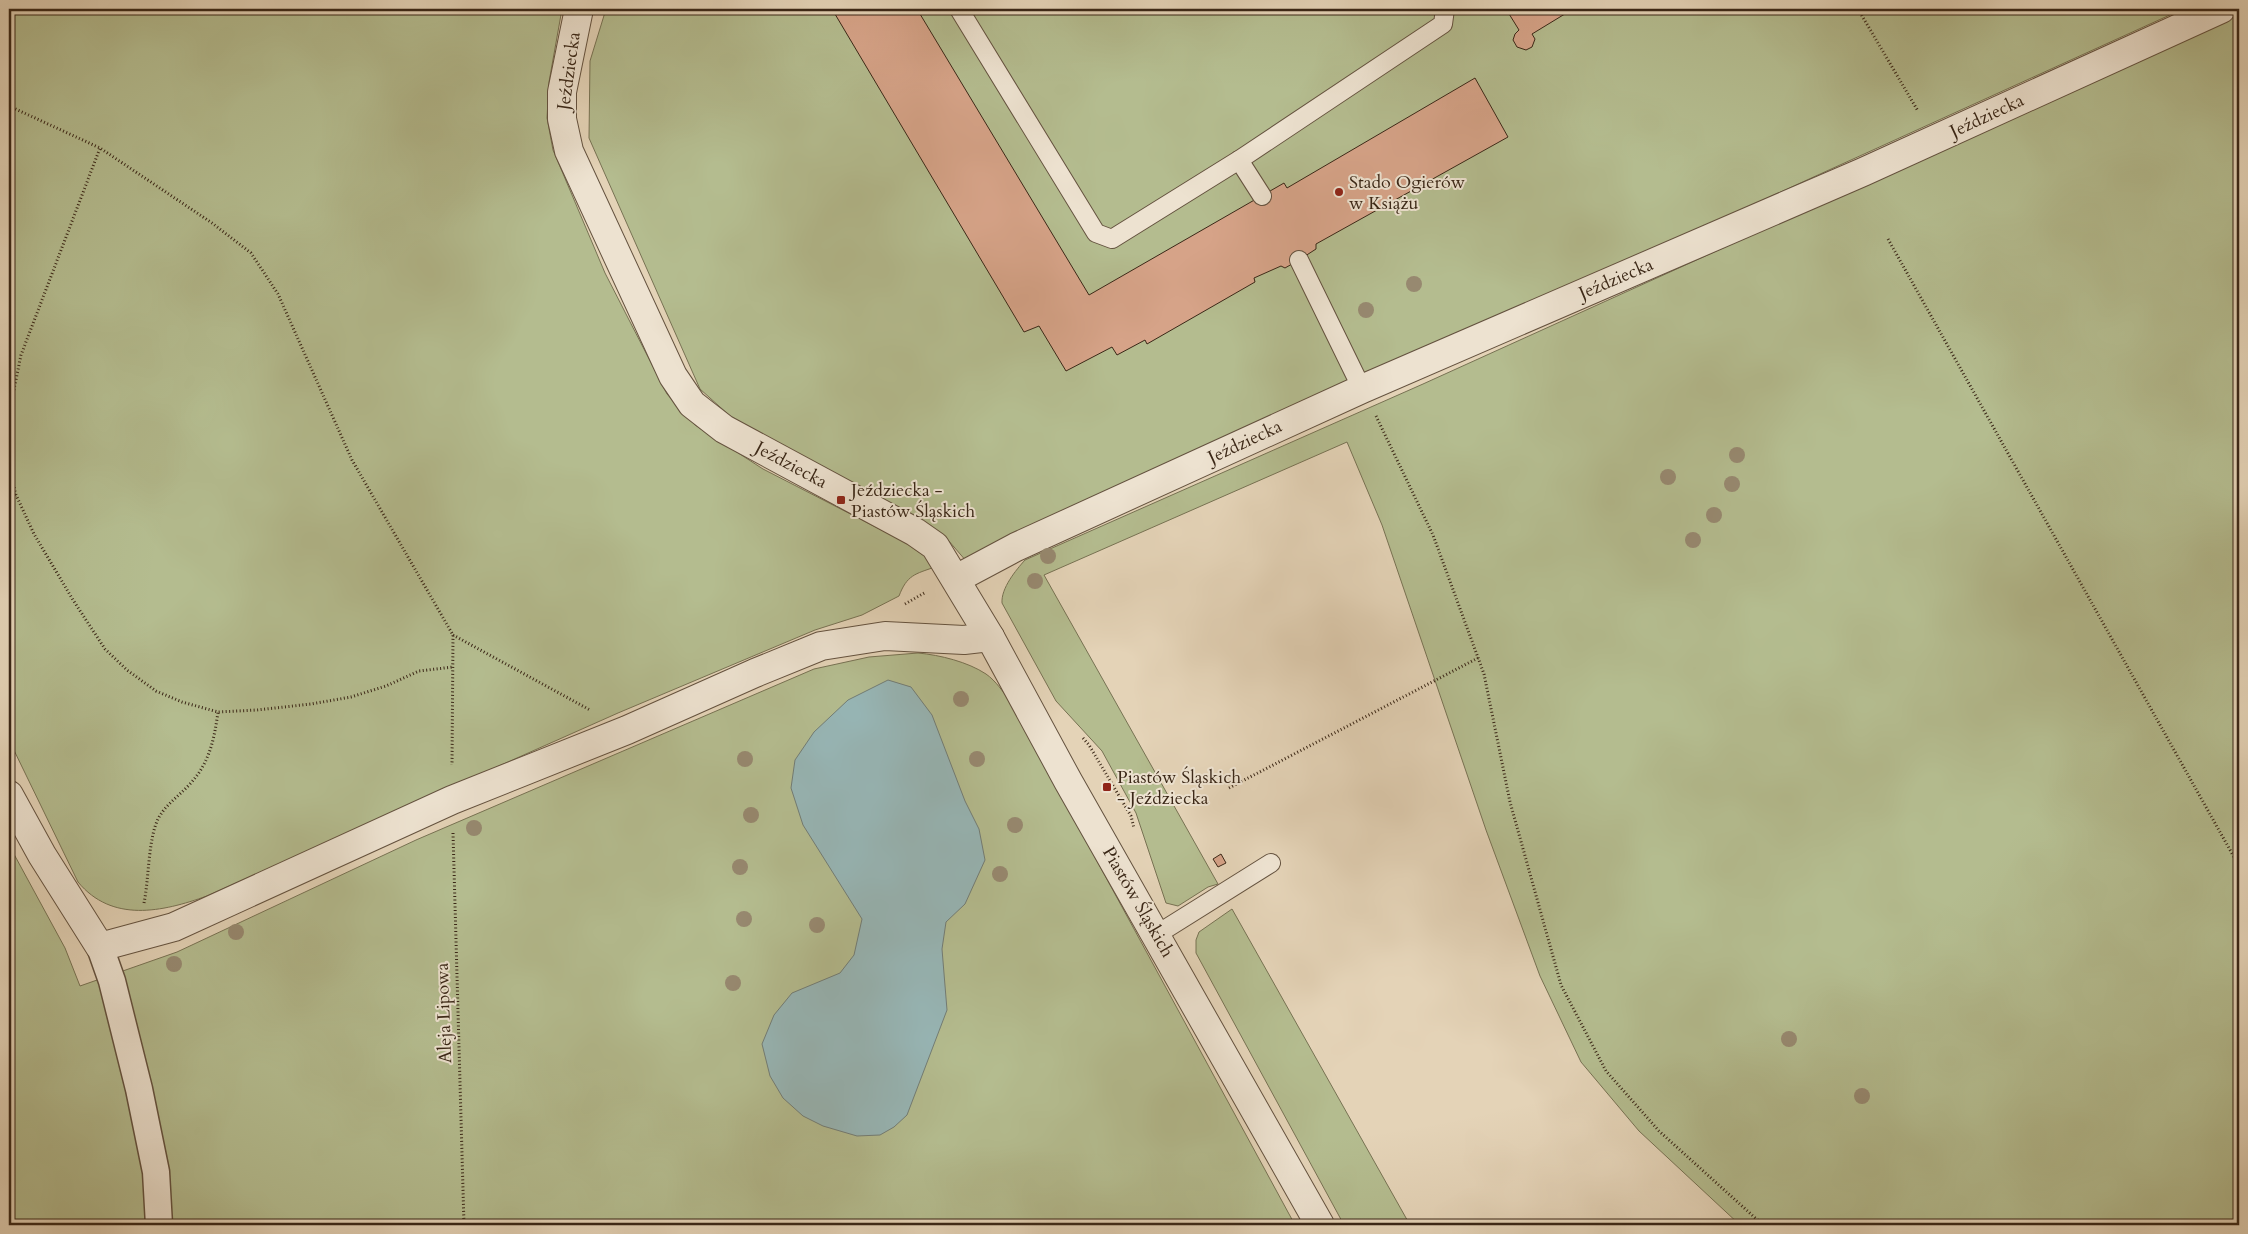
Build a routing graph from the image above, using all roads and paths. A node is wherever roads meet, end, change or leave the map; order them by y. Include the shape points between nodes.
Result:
1 (579, 9) edge
2 (959, 9) edge
3 (1445, 9) edge
4 (1858, 9) edge
5 (2221, 9) edge
6 (9, 106) edge
7 (1935, 140) junction
8 (100, 148) junction
9 (1239, 160) junction
10 (1262, 196) dead end
11 (1888, 239) dead end
12 (1299, 260) dead end
13 (1362, 389) junction
14 (9, 414) edge
15 (9, 467) edge
16 (16, 495) junction
17 (9, 498) edge
18 (956, 579) junction
19 (452, 634) junction
20 (885, 636) junction
21 (990, 637) junction
22 (1478, 658) junction
23 (453, 667) junction
24 (218, 712) junction
25 (627, 730) junction
26 (1229, 788) dead end
27 (9, 795) edge
28 (452, 800) junction
29 (1270, 863) dead end
30 (2239, 866) edge
31 (1156, 935) junction
32 (144, 936) junction
33 (100, 947) junction
34 (159, 1225) edge
35 (464, 1225) edge
36 (1320, 1225) edge
37 (1763, 1225) edge

1 - 18 street, Jeździecka via 562,92 562,119 569,151 673,376 692,404 724,428 935,546
2 - 9 lane via 1096,233 1112,239
3 - 9 lane via 1443,24
4 - 7 path
5 - 7 street, Jeździecka
6 - 8 path
7 - 13 street, Jeździecka
8 - 14 path via 21,355
8 - 19 path via 251,253 278,294 352,460
9 - 10 lane
11 - 30 path
12 - 13 lane
13 - 18 street, Jeździecka via 1016,547
13 - 22 path via 1433,535
15 - 16 path
16 - 17 path
16 - 24 path via 34,534 105,649 156,691
18 - 20 path via 919,595 892,612
18 - 21 street, Piastów Śląskich
19 - 23 path, Aleja Lipowa
19 - 25 path
20 - 21 street via 964,640
20 - 25 street via 821,646
21 - 31 street, Piastów Śląskich
22 - 26 path
22 - 37 path via 1510,802 1561,985 1606,1071 1659,1131
23 - 24 path via 419,671 386,686 319,703
23 - 28 path, Aleja Lipowa
24 - 32 path via 213,744 202,770 166,807 152,837 143,910
25 - 28 street
27 - 33 street via 42,855
28 - 32 street via 174,927
28 - 35 path, Aleja Lipowa
29 - 31 lane
31 - 36 street, Piastów Śląskich
32 - 33 street
33 - 34 street via 112,981 139,1089 156,1172

